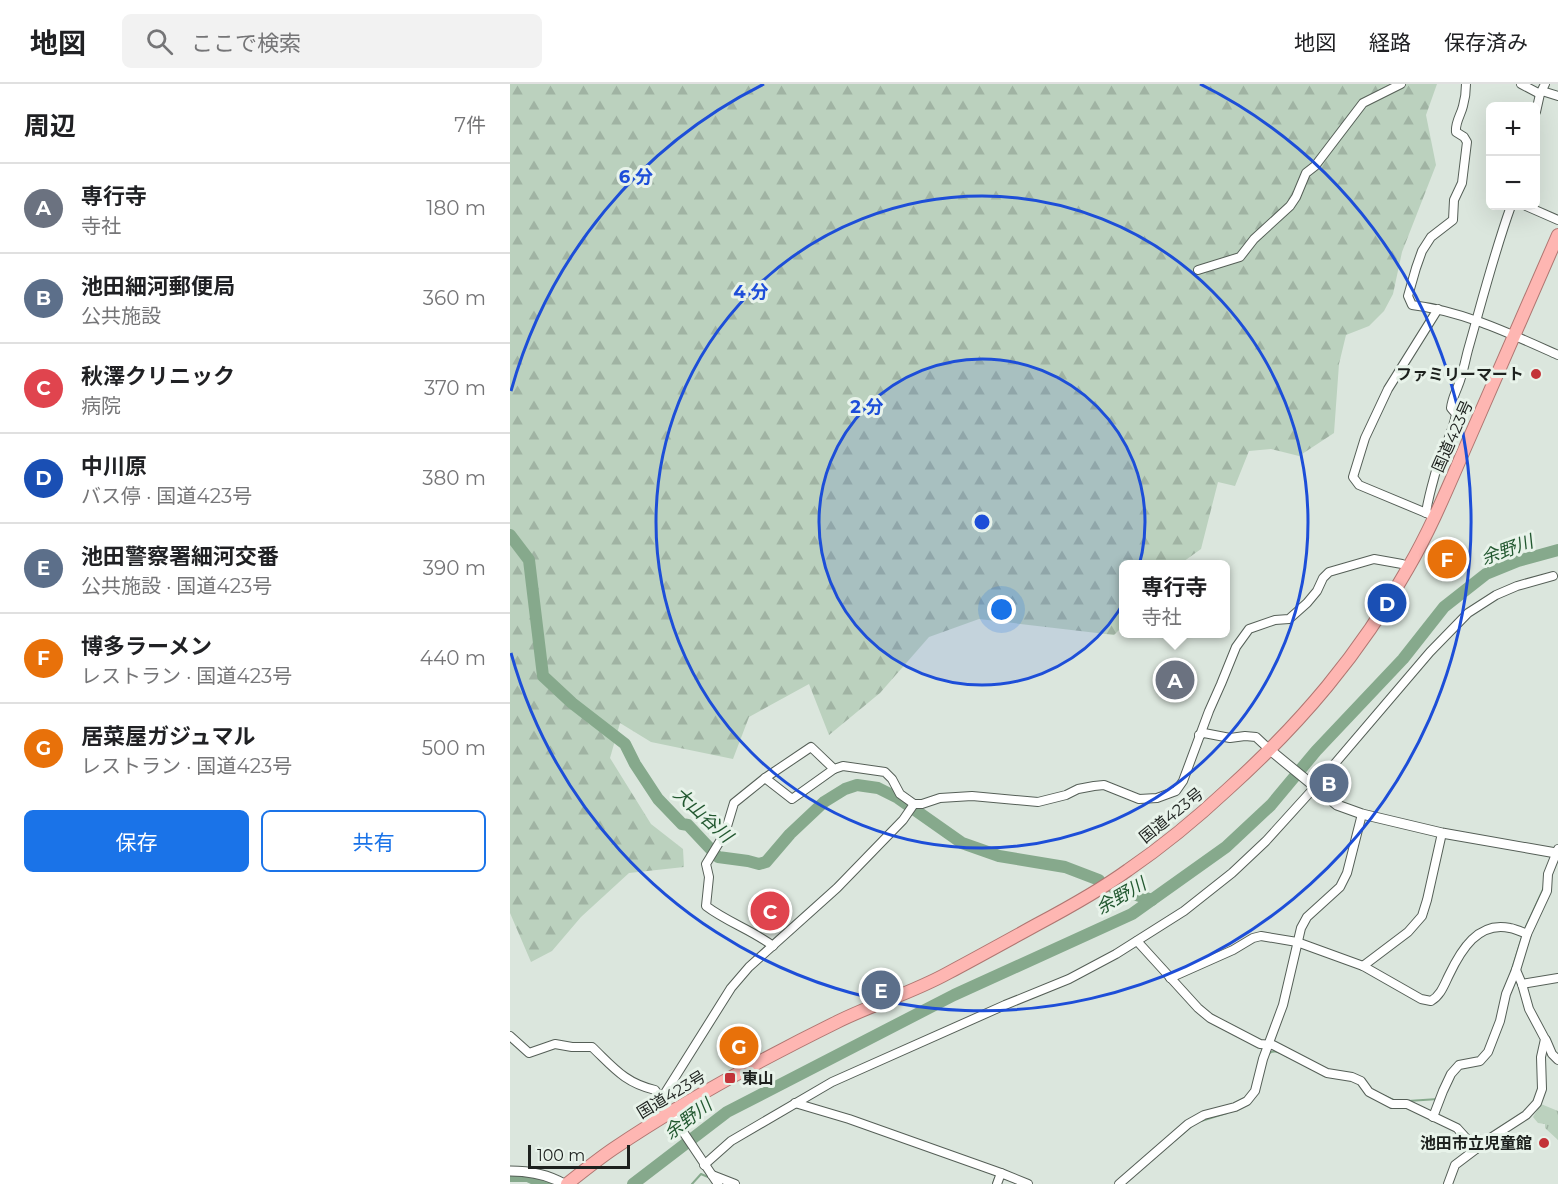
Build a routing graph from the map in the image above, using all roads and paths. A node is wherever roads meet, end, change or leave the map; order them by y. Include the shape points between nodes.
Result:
1 (1401, 84) edge
2 (1466, 84) edge
3 (1521, 84) edge
4 (1542, 90) edge
5 (1558, 96) edge
6 (1510, 210) edge
7 (1535, 210) edge
8 (1558, 220) edge
9 (1558, 235) edge
10 (1198, 270) dead end
11 (1438, 309) junction
12 (1476, 322) junction
13 (1515, 336) junction
14 (1558, 355) edge
15 (1430, 515) junction
16 (1409, 567) junction
17 (1553, 576) dead end
18 (1199, 735) junction
19 (1273, 754) junction
20 (834, 769) junction
21 (765, 778) junction
22 (1313, 786) junction
23 (914, 804) junction
24 (1362, 814) junction
25 (1442, 833) junction
26 (1557, 852) edge
27 (1527, 934) junction
28 (1137, 941) junction
29 (1297, 942) junction
30 (773, 946) junction
31 (1363, 966) junction
32 (1516, 970) junction
33 (1170, 978) junction
34 (1558, 978) edge
35 (1522, 984) junction
36 (510, 1036) edge
37 (1545, 1039) junction
38 (1268, 1045) junction
39 (1558, 1060) edge
40 (661, 1100) junction
41 (795, 1103) junction
42 (669, 1113) junction
43 (1433, 1117) junction
44 (651, 1125) junction
45 (1476, 1149) junction
46 (703, 1163) junction
47 (510, 1171) edge
48 (1001, 1173) junction
49 (711, 1174) junction
50 (566, 1184) edge
51 (718, 1184) edge
52 (735, 1184) edge
53 (997, 1184) edge
54 (1028, 1184) edge
55 (1119, 1184) edge
56 (1448, 1184) edge

1 - 10 street via 1363,103 1306,173 1290,206 1240,257
2 - 11 street via 1456,132 1467,142 1453,220 1435,233 1422,251 1408,296 1412,305
3 - 4 street
4 - 5 street
6 - 12 street
7 - 8 street
9 - 13 highway, 国道423号
11 - 12 street
11 - 15 street via 1388,389 1365,438 1353,477 1359,484
12 - 13 street
12 - 15 street via 1452,399 1451,408 1456,414 1428,501
13 - 14 street
13 - 15 highway, 国道423号
15 - 16 highway, 国道423号
16 - 18 street via 1374,559 1329,572 1307,603 1289,619 1249,628 1236,647
16 - 19 highway, 国道423号 via 1347,664
17 - 22 street via 1496,595 1468,613
18 - 19 street via 1256,737
18 - 23 street via 1183,781 1176,791 1157,798 1139,799 1104,785 1038,802 972,796
19 - 22 street
19 - 42 highway, 国道423号 via 1175,835 1081,901 942,976 840,1021
20 - 21 street via 792,799
20 - 21 street via 811,747
20 - 23 street via 843,766 885,772 900,794
21 - 30 street via 734,803 725,833 706,864 710,877 706,906
22 - 24 street via 1337,805
22 - 28 street via 1266,841 1232,873
23 - 30 street via 837,888
24 - 25 street
24 - 29 street via 1340,887 1307,917
25 - 26 street
25 - 31 street via 1422,916 1408,932
26 - 27 street via 1548,874 1547,891
27 - 31 street via 1509,928 1479,933 1460,952 1438,996 1431,1001
27 - 32 street
28 - 33 street
28 - 41 street via 1069,979 832,1082
29 - 31 street
29 - 33 street via 1253,938
29 - 38 street via 1283,1005
30 - 40 street via 731,987
32 - 35 street
32 - 43 street via 1488,1052 1480,1061 1459,1065 1451,1074
33 - 38 street via 1210,1018
34 - 35 street
35 - 37 street via 1528,1009
36 - 40 street via 529,1053 555,1044 592,1047 627,1080 655,1090
37 - 39 street
37 - 45 street via 1542,1089 1537,1103
38 - 43 street via 1327,1073 1361,1081 1369,1092 1392,1104 1407,1104
38 - 55 street via 1255,1091 1246,1101 1188,1124
40 - 42 street
40 - 44 street via 650,1117
41 - 46 street
41 - 48 street
42 - 44 highway, 国道423号
42 - 46 street
43 - 45 street via 1457,1128
44 - 50 highway, 国道423号
45 - 56 street via 1455,1165
46 - 49 street
47 - 50 street via 530,1171
48 - 53 street
48 - 54 street
49 - 51 street
49 - 52 street

